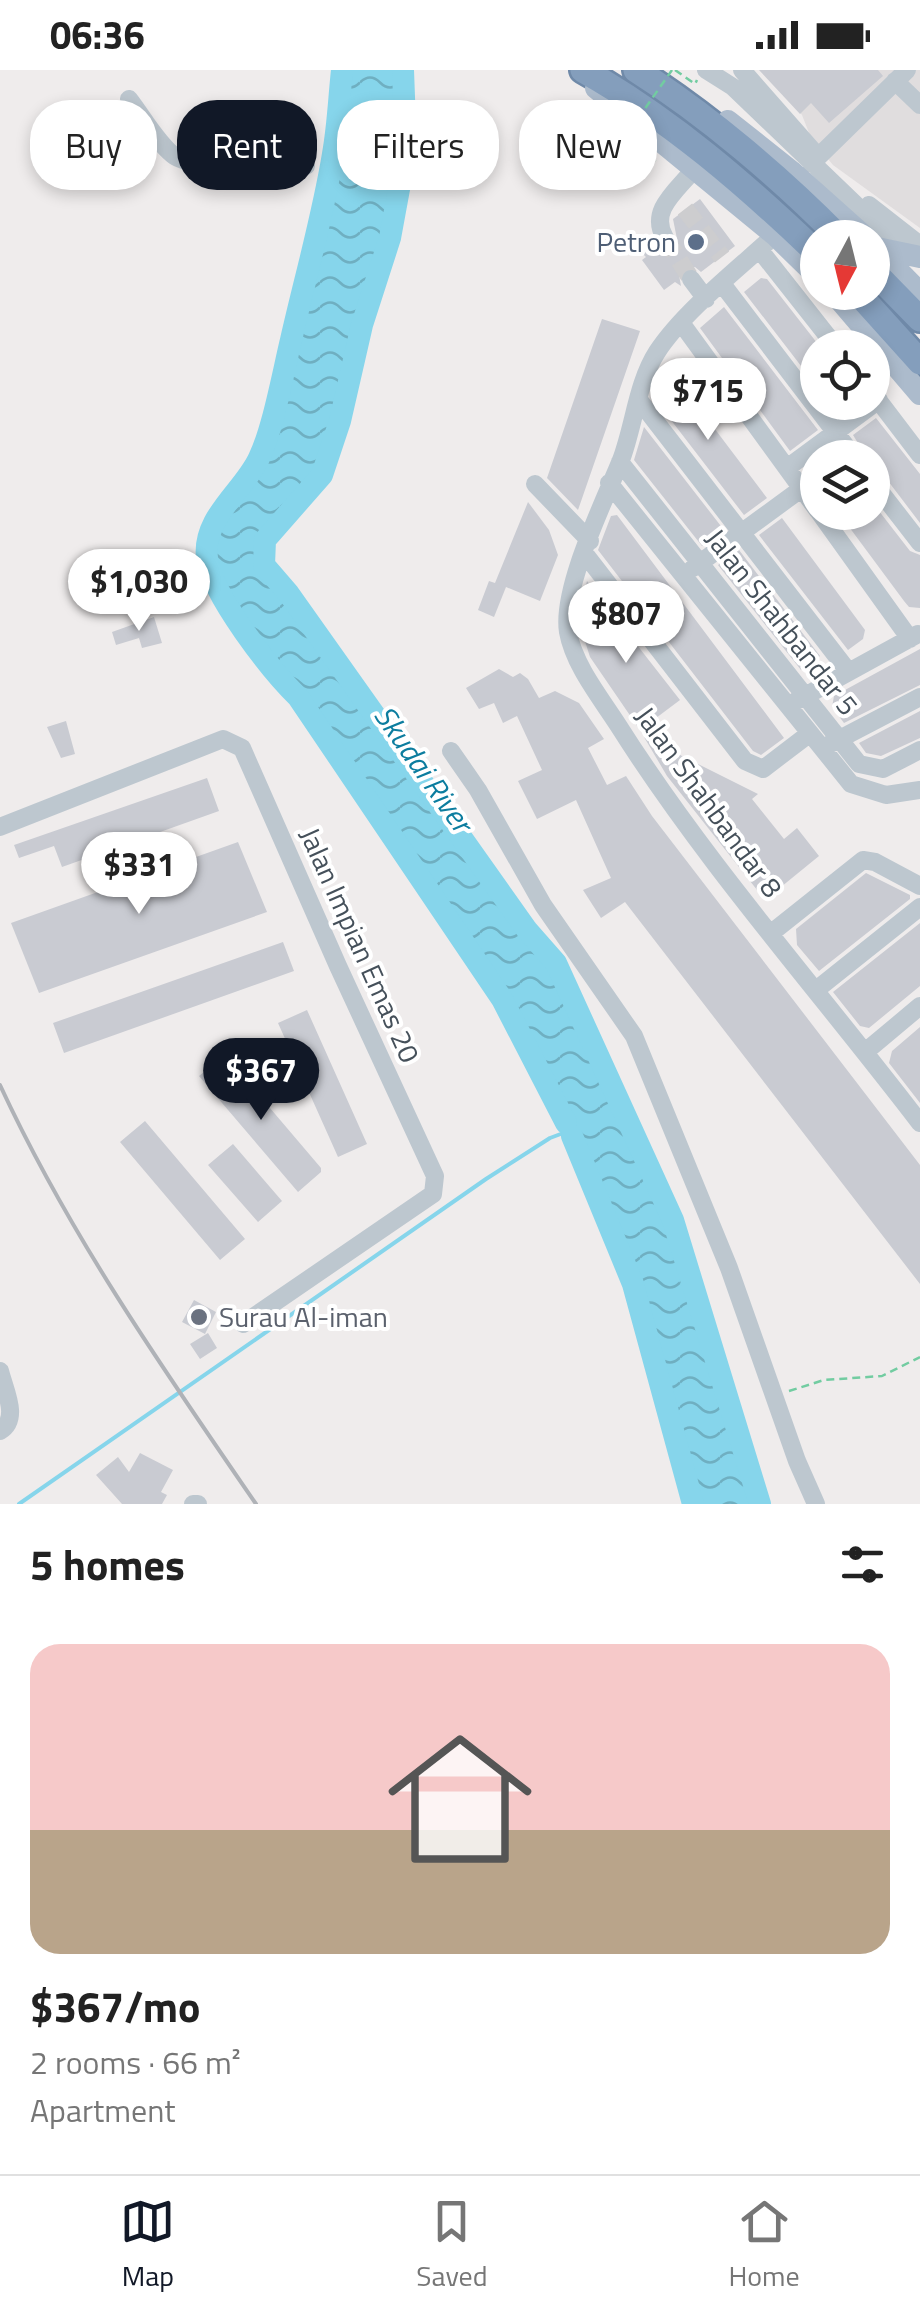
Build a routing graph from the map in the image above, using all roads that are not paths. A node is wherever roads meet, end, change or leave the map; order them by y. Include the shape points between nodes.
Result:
1 (574, 70) edge
2 (583, 70) edge
3 (742, 70) edge
4 (658, 72) edge
5 (720, 73) edge
6 (899, 74) edge
7 (130, 99) dead end
8 (920, 105) edge
9 (177, 157) edge
10 (814, 161) junction
11 (695, 168) junction
12 (822, 220) edge
13 (841, 220) edge
14 (665, 238) dead end
15 (767, 242) junction
16 (800, 244) edge
17 (890, 252) edge
18 (800, 255) edge
19 (918, 255) edge
20 (722, 257) tunnel mouth
21 (890, 266) edge
22 (890, 276) edge
23 (729, 278) junction
24 (691, 279) tunnel mouth
25 (920, 293) edge
26 (706, 299) junction
27 (848, 310) edge
28 (873, 310) edge
29 (920, 319) edge
30 (682, 324) junction
31 (825, 330) edge
32 (920, 362) edge
33 (920, 394) edge
34 (640, 400) junction
35 (890, 415) edge
36 (849, 420) edge
37 (836, 432) junction
38 (842, 440) edge
39 (920, 455) edge
40 (620, 462) junction
41 (787, 468) junction
42 (609, 483) junction
43 (536, 484) dead end
44 (800, 486) edge
45 (800, 490) edge
46 (890, 504) edge
47 (832, 530) edge
48 (741, 533) junction
49 (920, 543) edge
50 (587, 547) junction
51 (693, 568) junction
52 (915, 636) edge
53 (848, 672) junction
54 (805, 695) junction
55 (920, 697) edge
56 (787, 706) junction
57 (809, 734) junction
58 (840, 739) junction
59 (821, 749) junction
60 (451, 750) dead end
61 (920, 750) edge
62 (920, 790) edge
63 (0, 827) edge
64 (920, 886) edge
65 (920, 907) edge
66 (770, 934) junction
67 (816, 990) junction
68 (920, 1006) edge
69 (865, 1052) junction
70 (917, 1114) edge
71 (243, 1324) dead end
72 (0, 1371) edge
73 (0, 1431) edge
74 (816, 1504) edge

1 - 11 main road
2 - 16 highway via 674,128
3 - 10 street
4 - 12 highway
4 - 13 main road via 791,171
5 - 10 street
6 - 8 street
6 - 10 street
7 - 9 street
10 - 19 street
11 - 14 street via 679,203 658,213
11 - 15 main road
15 - 18 main road
15 - 23 street, Jalan Shahbandar 8
15 - 31 street
17 - 19 main road
20 - 23 street
21 - 25 main road
22 - 29 highway
23 - 26 street, Jalan Shahbandar 8
23 - 37 street
24 - 26 street
26 - 30 street, Jalan Shahbandar 8
27 - 33 main road
28 - 32 highway
30 - 34 street, Jalan Shahbandar 8 via 656,353
30 - 41 street
34 - 40 street, Jalan Shahbandar 8
34 - 48 street
35 - 39 street
36 - 37 street
37 - 38 street
37 - 41 street
40 - 42 street, Jalan Shahbandar 8
40 - 51 street, Jalan Shahbandar 5
41 - 44 street
42 - 50 street, Jalan Shahbandar 8
42 - 51 street
43 - 50 street
45 - 48 street
46 - 49 street
47 - 52 street
48 - 51 street
48 - 53 street
50 - 57 street via 745,762 763,769
50 - 66 street, Jalan Shahbandar 8 via 568,601 575,652 631,746
51 - 54 street, Jalan Shahbandar 5
51 - 56 street
52 - 53 street
53 - 54 street
54 - 56 street
54 - 58 street, Jalan Shahbandar 5
55 - 58 street
56 - 57 street
57 - 59 street
58 - 59 street
58 - 61 street, Jalan Shahbandar 5 via 871,769
59 - 62 street via 851,784 886,795
60 - 74 street via 543,905 634,1036
63 - 71 street, Jalan Impian Emas 20 via 223,740 242,748 435,1176 433,1194
64 - 66 street via 863,860
65 - 67 street
66 - 67 street, Jalan Shahbandar 8
67 - 69 street, Jalan Shahbandar 8
68 - 69 street
69 - 70 street, Jalan Shahbandar 8
72 - 73 street via 12,1418

